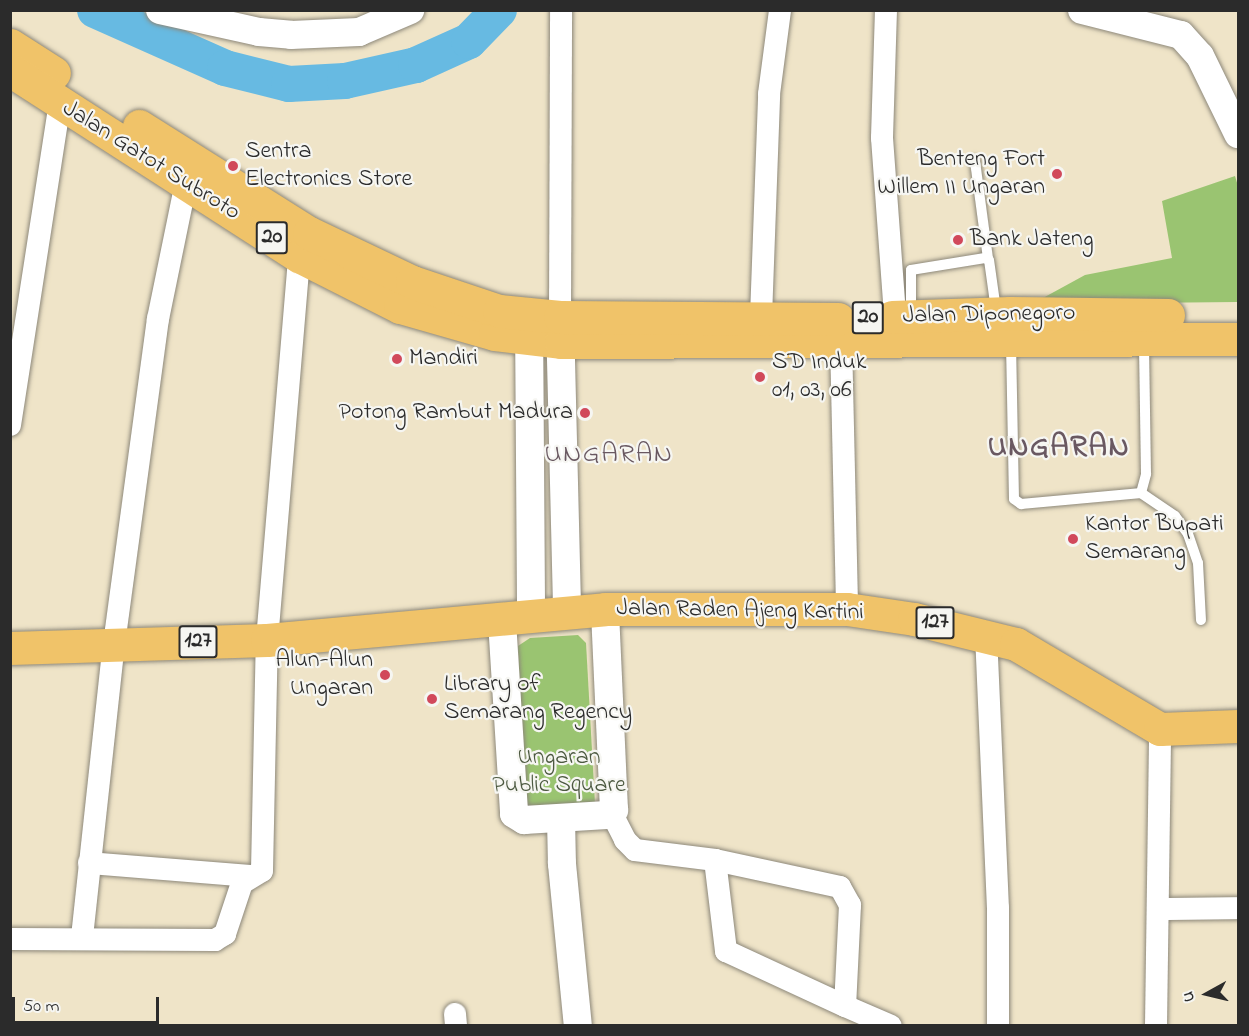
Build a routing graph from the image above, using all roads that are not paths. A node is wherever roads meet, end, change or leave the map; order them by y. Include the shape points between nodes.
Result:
1 (410, 10) edge
2 (561, 10) edge
3 (780, 10) edge
4 (886, 10) edge
5 (1082, 10) edge
6 (177, 13) edge
7 (1145, 17) edge
8 (10, 45) edge
9 (10, 70) edge
10 (60, 103) junction
11 (1239, 134) edge
12 (975, 161) dead end
13 (186, 182) junction
14 (299, 256) junction
15 (988, 258) junction
16 (1239, 315) edge
17 (903, 316) junction
18 (761, 317) junction
19 (1006, 321) junction
20 (1144, 325) junction
21 (544, 328) junction
22 (1239, 339) edge
23 (841, 340) junction
24 (10, 425) edge
25 (562, 468) junction
26 (528, 470) junction
27 (1141, 493) junction
28 (605, 609) junction
29 (846, 609) junction
30 (567, 613) junction
31 (516, 619) junction
32 (1201, 620) dead end
33 (986, 634) junction
34 (267, 640) junction
35 (114, 644) junction
36 (10, 648) edge
37 (1239, 726) edge
38 (1160, 729) junction
39 (612, 814) junction
40 (561, 818) junction
41 (715, 860) junction
42 (89, 864) junction
43 (251, 876) junction
44 (1239, 908) edge
45 (1159, 909) junction
46 (82, 937) junction
47 (10, 939) edge
48 (845, 1006) junction
49 (578, 1026) edge
50 (891, 1026) edge
51 (998, 1026) edge
52 (1156, 1026) edge

1 - 6 street via 368,29 329,34 259,33
2 - 21 street
3 - 18 street via 769,94
4 - 17 street via 882,138
5 - 7 street
7 - 11 street via 1190,43
8 - 21 main road, Jalan Gatot Subroto / 20 via 309,233 412,282
9 - 10 main road, Jalan Gatot Subroto / 20
10 - 13 main road, Jalan Gatot Subroto / 20
10 - 24 street
12 - 15 lane
13 - 14 main road, Jalan Gatot Subroto / 20
13 - 35 street via 158,319
14 - 21 main road, Jalan Gatot Subroto / 20 via 400,307 452,323
14 - 34 street
15 - 17 lane via 911,270
15 - 19 lane
16 - 20 main road, Jalan Diponegoro / 20
17 - 18 main road, Jalan Diponegoro / 20
17 - 19 main road, Jalan Diponegoro / 20
18 - 21 main road, Jalan Diponegoro / 20
19 - 20 main road, Jalan Diponegoro / 20
19 - 23 main road, Jalan Diponegoro / 20
19 - 27 lane via 1014,499 1021,504
20 - 22 main road, Jalan Diponegoro / 20
20 - 27 lane via 1146,474
21 - 23 main road, Jalan Diponegoro / 20
21 - 25 street
21 - 26 street
23 - 29 street
25 - 26 street
25 - 30 street
26 - 31 street
27 - 32 lane via 1175,516 1188,534 1198,563
28 - 29 main road, Jalan Raden Ajeng Kartini / 127
28 - 30 main road, Jalan Raden Ajeng Kartini / 127
28 - 39 street
29 - 33 main road, Jalan Raden Ajeng Kartini / 127
30 - 31 main road, Jalan Raden Ajeng Kartini / 127
31 - 34 main road, 127
31 - 40 street via 512,810 524,820
33 - 38 main road, Jalan Raden Ajeng Kartini / 127 via 1045,659
33 - 51 street via 998,908
34 - 35 main road, 127
34 - 43 street via 264,867
35 - 36 main road, 127
35 - 42 street
37 - 38 main road
38 - 45 street
39 - 40 street
39 - 41 street via 634,850
40 - 49 street via 565,907
41 - 48 street via 726,951
41 - 48 street via 840,887 850,905
42 - 43 street
42 - 46 street
43 - 46 street via 242,883 225,934 215,940
44 - 45 street
45 - 52 street
46 - 47 street
48 - 50 street

